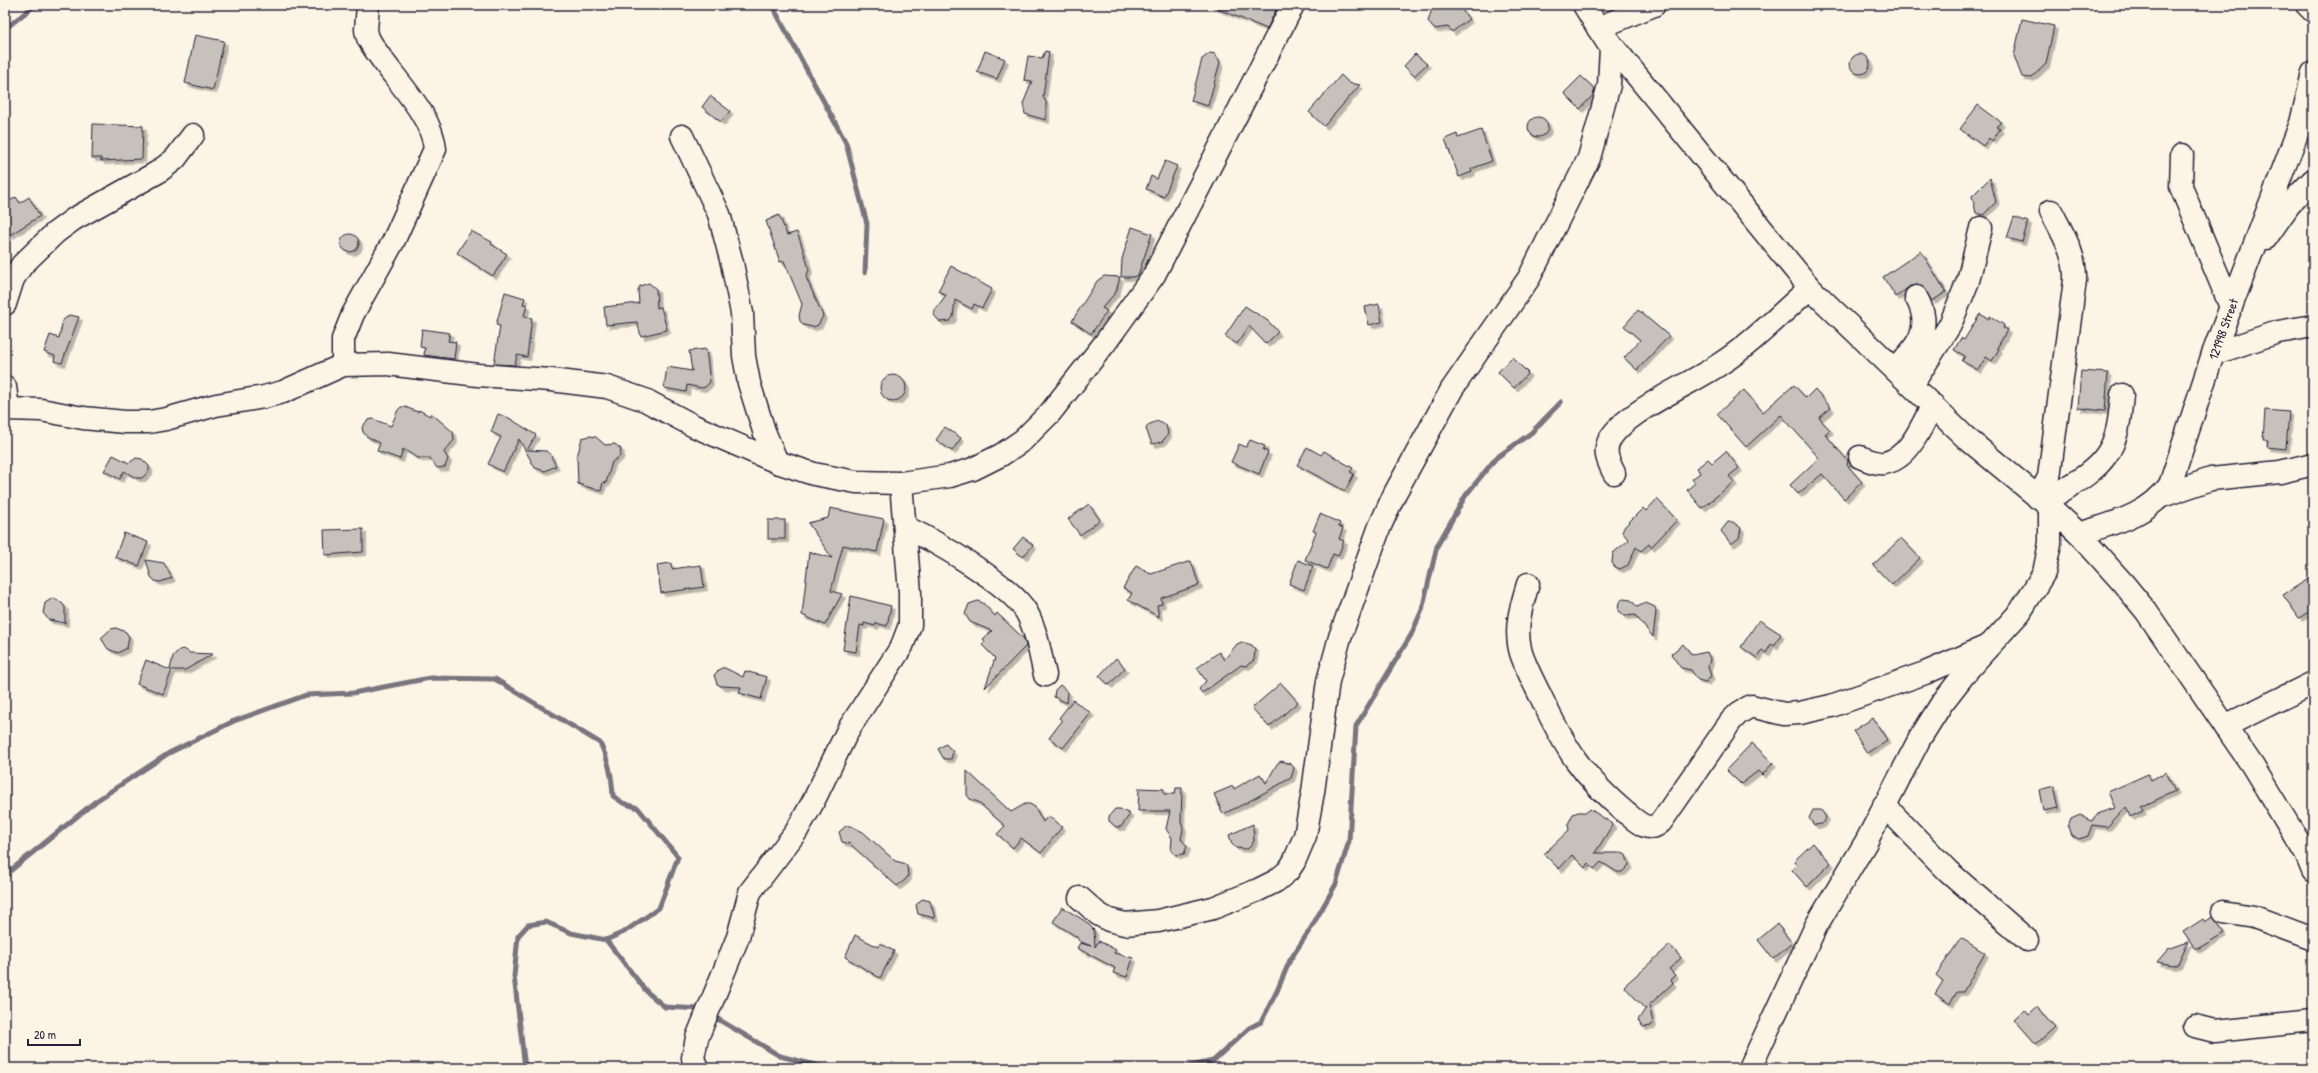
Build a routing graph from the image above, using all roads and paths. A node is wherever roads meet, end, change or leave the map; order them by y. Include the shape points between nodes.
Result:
1 (368, 5) edge
2 (1293, 5) edge
3 (1584, 5) edge
4 (1654, 5) edge
5 (2307, 5) edge
6 (2313, 12) edge
7 (1598, 28) junction
8 (2313, 73) edge
9 (193, 135) dead end
10 (682, 136) dead end
11 (2182, 155) dead end
12 (2313, 180) edge
13 (2051, 211) dead end
14 (1981, 228) dead end
15 (2245, 268) junction
16 (1810, 288) junction
17 (1916, 297) dead end
18 (5, 304) edge
19 (2231, 307) junction
20 (2313, 326) edge
21 (2213, 354) junction
22 (342, 365) junction
23 (1895, 369) junction
24 (1912, 385) junction
25 (5, 387) edge
26 (2122, 394) dead end
27 (1933, 405) junction
28 (7, 409) edge
29 (1860, 457) dead end
30 (777, 462) junction
31 (2313, 464) edge
32 (1614, 473) dead end
33 (901, 483) junction
34 (2162, 496) junction
35 (2044, 502) junction
36 (905, 527) junction
37 (2079, 534) junction
38 (1528, 584) dead end
39 (1990, 645) junction
40 (1045, 674) dead end
41 (2313, 683) edge
42 (2225, 726) junction
43 (1884, 805) junction
44 (2313, 871) edge
45 (1080, 898) dead end
46 (2223, 912) dead end
47 (2313, 939) edge
48 (2027, 940) dead end
49 (2313, 1021) edge
50 (2195, 1026) dead end
51 (697, 1068) edge
52 (1750, 1068) edge

1 - 22 street via 368,38 422,115 434,139 435,149 393,242 353,314 343,338
2 - 33 street via 1154,275 1073,385 1028,435 1002,455 973,469 950,476
3 - 7 street
4 - 7 street
5 - 6 street
7 - 16 street
7 - 45 street via 1611,48 1609,85 1589,158 1529,278 1452,389 1395,493 1380,526 1340,637 1328,681 1305,836 1294,862 1276,881 1258,890 1214,908 1158,921 1126,924 1109,920
8 - 15 street, 121998 Street via 2301,123
9 - 18 street via 179,154 158,172 74,219 55,233 22,265 13,279
10 - 30 street via 719,214 742,313 744,356 749,383
11 - 19 street via 2181,187 2187,206
12 - 15 street via 2289,205
13 - 35 street via 2076,266
14 - 24 street via 1968,281 1950,325
15 - 19 street, 121998 Street
16 - 23 street
16 - 32 street via 1745,346 1720,364 1643,409 1623,425 1606,446 1607,457
17 - 23 street via 1923,309 1924,322 1919,342
19 - 21 street, 121998 Street
20 - 21 street via 2278,332
21 - 34 street, 121998 Street via 2176,469
22 - 28 street via 283,392 149,422 125,422 41,410
22 - 30 street via 388,364 607,387 645,400 694,426
23 - 24 street
24 - 27 street
25 - 28 street
26 - 35 street via 2115,437 2108,453 2083,476
27 - 29 street via 1910,445 1899,457 1885,463
27 - 35 street via 1965,436
30 - 33 street via 814,474 856,482
31 - 34 street via 2280,472 2211,480
33 - 36 street
34 - 37 street, 121998 Street via 2148,509 2127,519
35 - 37 street
35 - 39 street via 2050,543 2044,573 2020,612
36 - 40 street via 952,552 1020,602 1035,633
36 - 51 street via 910,625 902,646 848,730 796,832 750,892 738,937 697,1038 694,1058
37 - 42 street via 2146,611
38 - 39 street via 1519,612 1518,636 1521,652 1561,740 1582,770 1607,797 1642,826 1649,828 1655,828 1661,822 1731,721 1745,708 1757,707 1784,714 1832,706 1925,673
39 - 43 street via 1942,703
41 - 42 street
42 - 44 street via 2306,854
43 - 48 street via 1948,871
43 - 52 street via 1866,842 1816,926
46 - 47 street via 2254,917
49 - 50 street via 2215,1031

